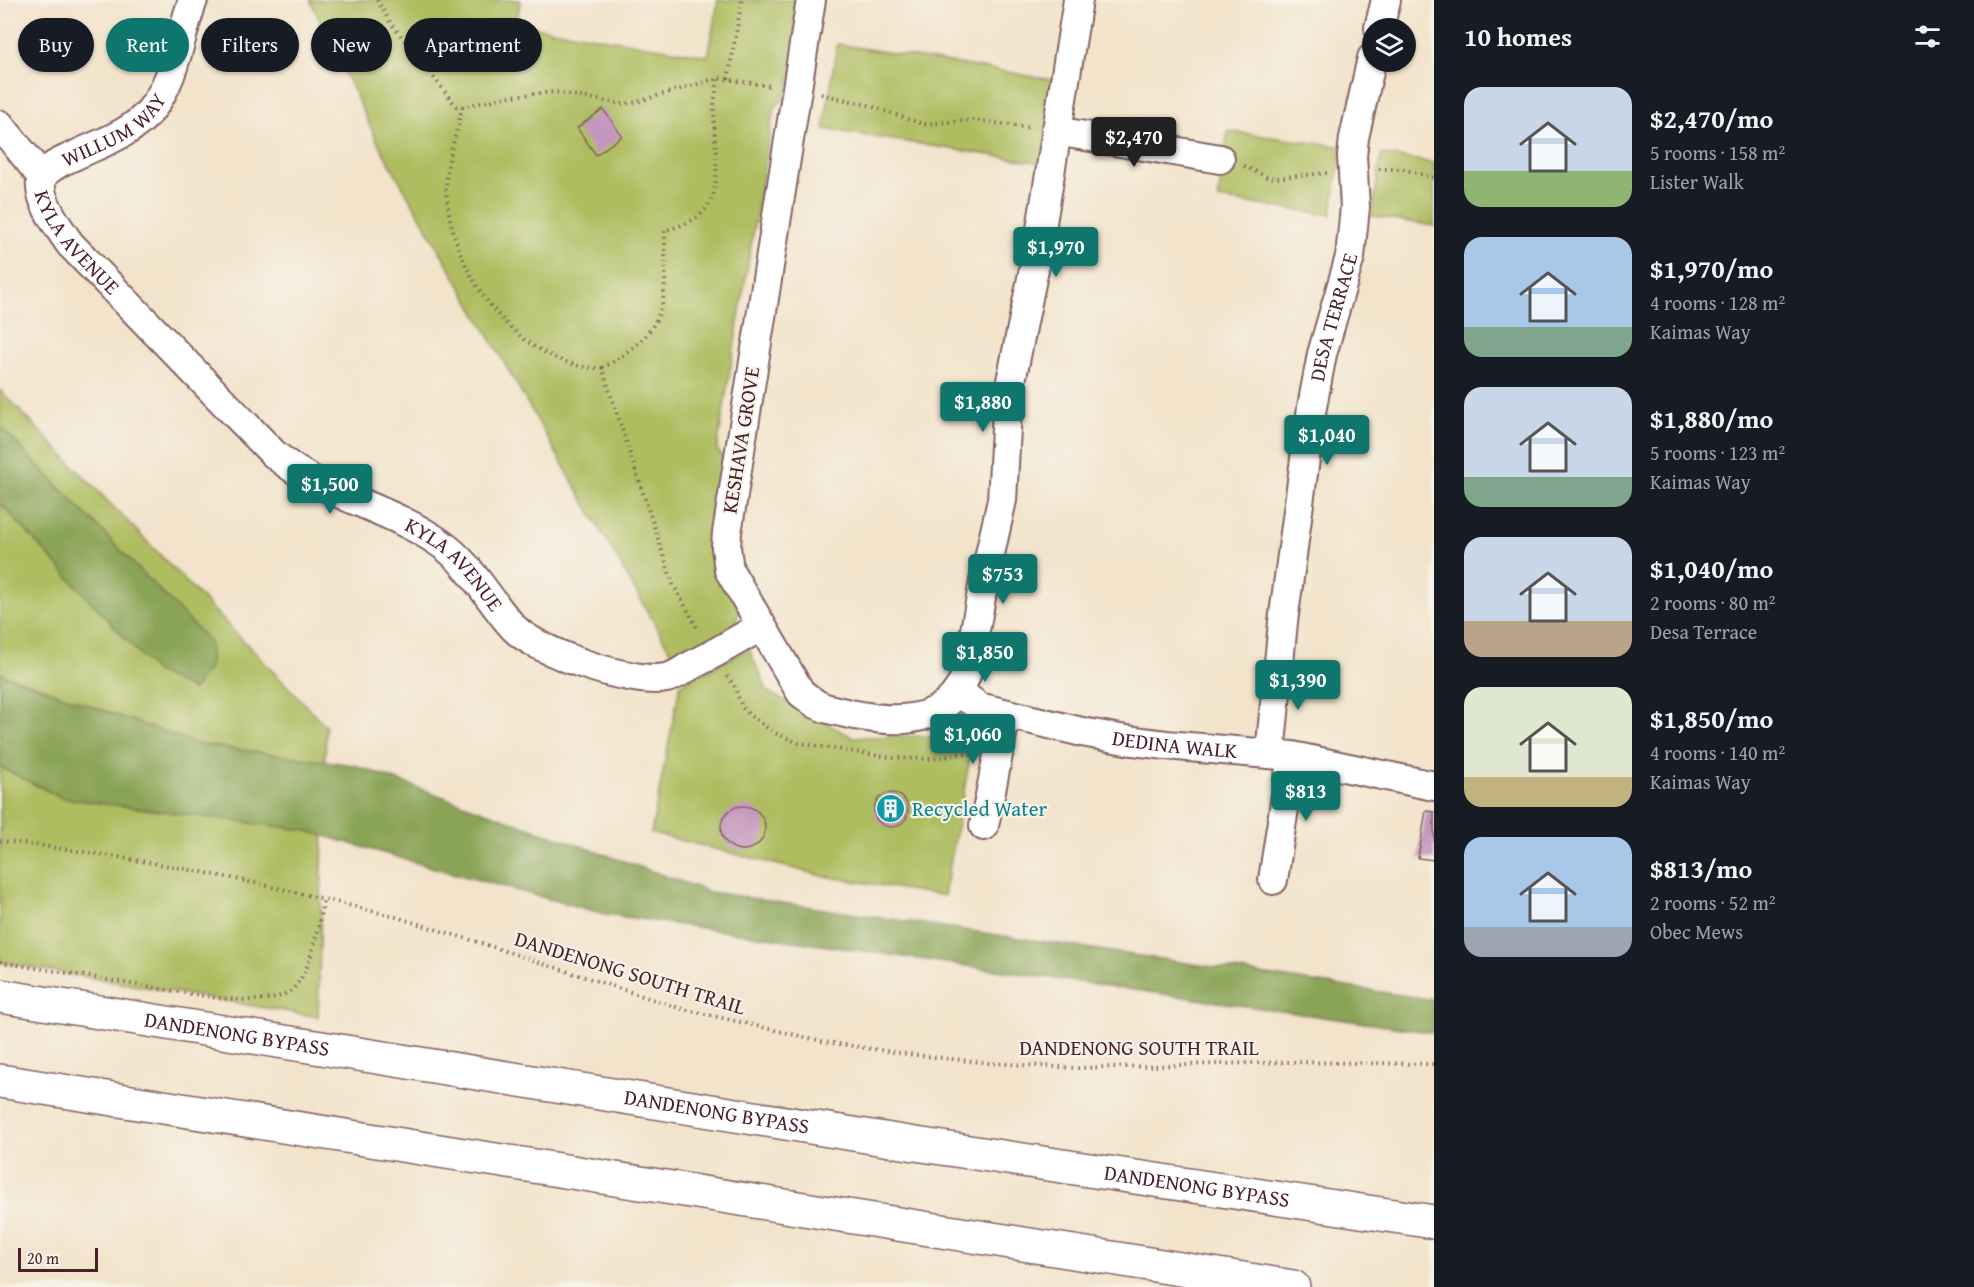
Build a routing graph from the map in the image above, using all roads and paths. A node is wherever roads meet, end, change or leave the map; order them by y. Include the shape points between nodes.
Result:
1 (193, 0) edge
2 (377, 0) edge
3 (742, 0) edge
4 (811, 0) edge
5 (1078, 0) edge
6 (1386, 0) edge
7 (1382, 18) edge
8 (1369, 72) edge
9 (718, 78) junction
10 (728, 79) junction
11 (798, 90) junction
12 (462, 107) junction
13 (0, 125) edge
14 (1056, 131) junction
15 (1220, 159) joint
16 (1353, 170) junction
17 (42, 177) junction
18 (1434, 178) edge
19 (602, 368) junction
20 (761, 626) junction
21 (712, 655) junction
22 (957, 691) junction
23 (1006, 714) junction
24 (1281, 755) junction
25 (998, 757) junction
26 (1434, 786) edge
27 (984, 826) dead end
28 (0, 841) edge
29 (1273, 880) dead end
30 (324, 899) junction
31 (0, 962) edge
32 (0, 996) edge
33 (1434, 1064) edge
34 (0, 1081) edge
35 (1434, 1222) edge
36 (1293, 1287) edge

1 - 17 street, WILLUM WAY via 168,81 149,112 135,126 52,166
2 - 12 path via 448,97
3 - 10 path
4 - 11 street, KESHAVA GROVE
5 - 14 street
6 - 7 street
8 - 16 street, DESA TERRACE via 1354,138
9 - 10 path
9 - 12 path via 633,103 555,92 511,96
9 - 19 path via 714,108 716,169 709,206 681,227 665,230 661,313 641,341
10 - 11 path
11 - 14 path via 868,105 926,124 973,120
11 - 20 street, KESHAVA GROVE via 726,547 729,570
12 - 19 path via 446,171 446,200 460,255 470,274 519,336 544,353 571,364
13 - 17 street, KYLA AVENUE
14 - 15 street
14 - 22 street via 1037,254 1011,381 1000,510 968,669
15 - 16 path via 1267,177
16 - 18 path via 1403,169
16 - 24 street, DESA TERRACE via 1354,232 1312,407 1283,622
17 - 21 street, KYLA AVENUE via 47,207 70,244 273,453 309,480 441,543 460,560 503,616 535,644 637,679 667,678
19 - 21 path via 673,584
20 - 21 street, KYLA AVENUE
20 - 22 street, KESHAVA GROVE via 801,693 825,708 907,720 931,713
21 - 25 path via 734,685 748,715 775,734 799,743 893,758 934,759 960,754
22 - 23 street, DEDINA WALK via 980,707
23 - 24 street, DEDINA WALK via 1126,740
23 - 25 street
24 - 26 street, DEDINA WALK
24 - 29 street, DESA TERRACE
25 - 27 street
28 - 30 path, DANDENONG SOUTH TRAIL via 197,871
30 - 31 path via 304,975 290,991 272,998 216,998
30 - 33 path, DANDENONG SOUTH TRAIL via 396,917 679,1008 826,1042 989,1063 1078,1068 1289,1062
32 - 35 highway, DANDENONG BYPASS via 909,1143
34 - 36 highway

